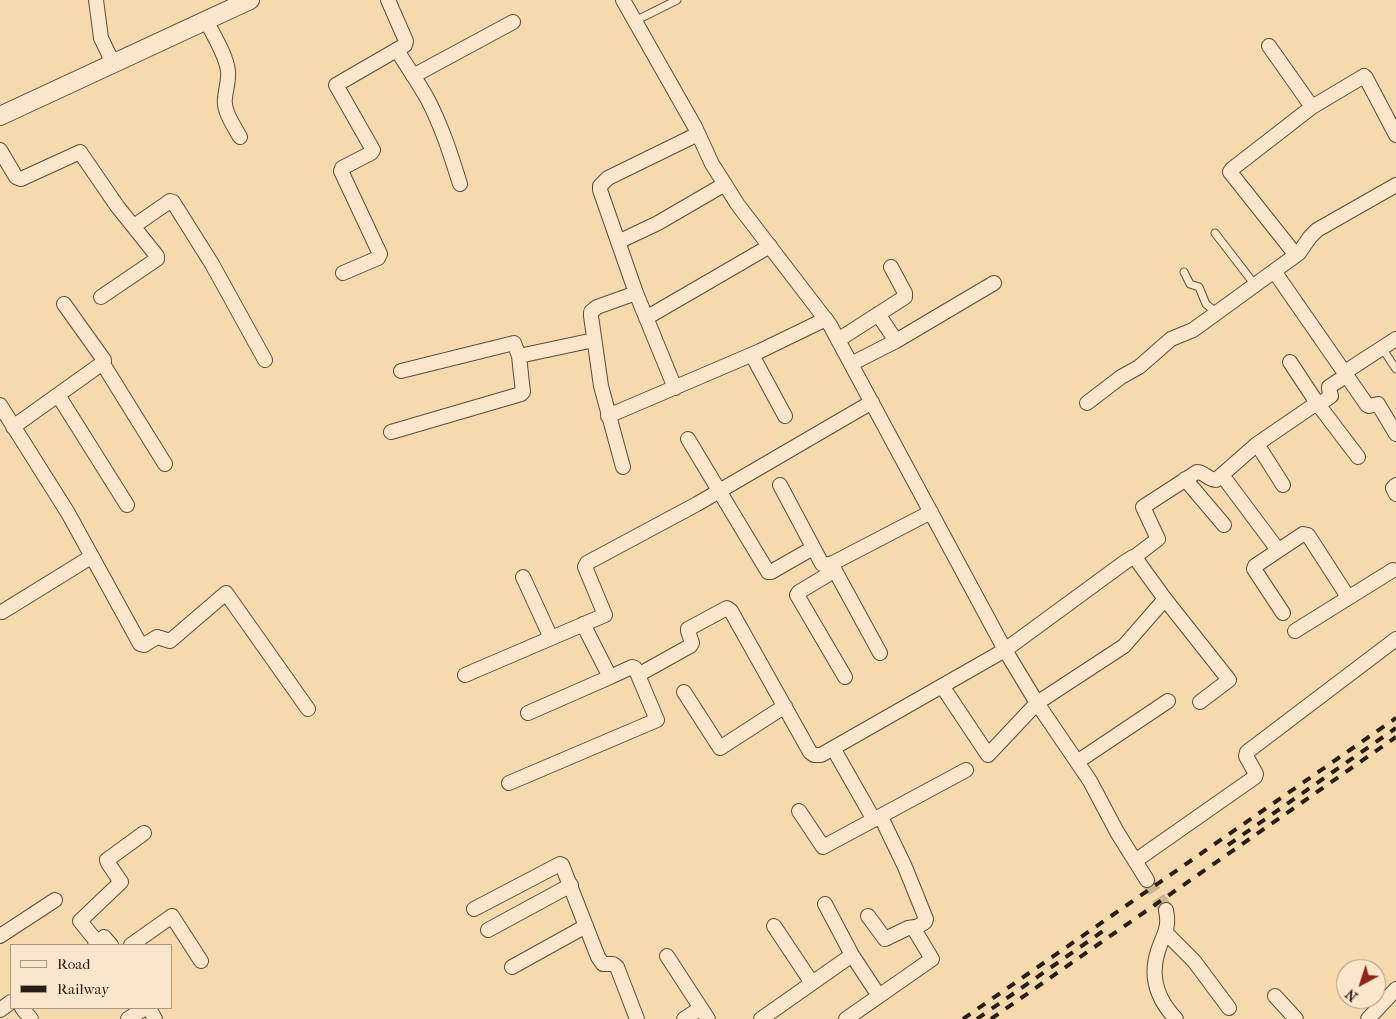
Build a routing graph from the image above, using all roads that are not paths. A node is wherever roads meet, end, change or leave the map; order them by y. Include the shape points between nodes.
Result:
1 (96, 0) edge
2 (250, 0) edge
3 (388, 0) edge
4 (623, 0) edge
5 (677, 0) edge
6 (206, 20) junction
7 (635, 21) junction
8 (513, 22) dead end
9 (1269, 46) dead end
10 (397, 50) junction
11 (113, 63) junction
12 (413, 76) junction
13 (1312, 108) junction
14 (0, 116) edge
15 (698, 134) junction
16 (1396, 135) edge
17 (240, 138) dead end
18 (0, 150) edge
19 (460, 184) dead end
20 (724, 184) junction
21 (1396, 186) edge
22 (134, 226) junction
23 (1215, 233) dead end
24 (618, 242) junction
25 (770, 246) junction
26 (1295, 254) junction
27 (891, 267) dead end
28 (1274, 271) junction
29 (1184, 272) dead end
30 (343, 273) dead end
31 (994, 283) dead end
32 (1255, 285) junction
33 (636, 293) junction
34 (101, 297) dead end
35 (64, 304) dead end
36 (878, 314) junction
37 (1217, 314) junction
38 (646, 318) junction
39 (826, 319) junction
40 (1396, 338) edge
41 (594, 340) junction
42 (838, 340) junction
43 (896, 341) junction
44 (1382, 348) junction
45 (752, 355) junction
46 (519, 356) junction
47 (265, 360) dead end
48 (1290, 362) dead end
49 (103, 364) junction
50 (851, 364) junction
51 (1396, 369) edge
52 (400, 371) dead end
53 (1346, 374) junction
54 (675, 388) junction
55 (58, 396) junction
56 (872, 402) junction
57 (1087, 403) dead end
58 (1318, 404) junction
59 (0, 405) edge
60 (608, 416) junction
61 (785, 416) dead end
62 (13, 427) junction
63 (391, 432) dead end
64 (1396, 434) edge
65 (688, 439) dead end
66 (1257, 444) junction
67 (1358, 457) dead end
68 (165, 464) dead end
69 (623, 467) dead end
70 (1222, 474) junction
71 (1185, 479) junction
72 (780, 485) dead end
73 (1283, 485) dead end
74 (1396, 485) edge
75 (719, 491) junction
76 (1396, 494) edge
77 (127, 505) dead end
78 (931, 512) junction
79 (1224, 525) dead end
80 (813, 548) junction
81 (1278, 550) junction
82 (92, 557) junction
83 (1136, 557) junction
84 (834, 567) junction
85 (1392, 570) dead end
86 (523, 577) dead end
87 (1348, 597) junction
88 (1165, 599) junction
89 (2, 612) dead end
90 (1282, 613) dead end
91 (583, 624) junction
92 (1295, 632) dead end
93 (551, 638) junction
94 (1396, 639) edge
95 (1005, 650) junction
96 (880, 653) dead end
97 (465, 675) dead end
98 (638, 675) junction
99 (610, 677) junction
100 (845, 677) dead end
101 (942, 686) junction
102 (684, 692) dead end
103 (1168, 701) dead end
104 (1200, 702) dead end
105 (1037, 703) junction
106 (785, 706) junction
107 (308, 709) dead end
108 (528, 713) dead end
109 (833, 748) junction
110 (1077, 762) junction
111 (966, 770) dead end
112 (509, 784) dead end
113 (799, 811) dead end
114 (878, 818) junction
115 (144, 833) dead end
116 (1135, 861) junction
117 (1147, 880) tunnel mouth
118 (571, 885) junction
119 (56, 900) dead end
120 (825, 904) dead end
121 (474, 909) dead end
122 (1166, 910) tunnel mouth
123 (868, 916) dead end
124 (586, 926) junction
125 (774, 926) dead end
126 (915, 927) junction
127 (488, 930) dead end
128 (1166, 933) junction
129 (0, 936) edge
130 (101, 944) edge
131 (132, 944) edge
132 (852, 954) junction
133 (667, 956) dead end
134 (201, 960) dead end
135 (512, 967) dead end
136 (812, 983) junction
137 (1396, 988) edge
138 (878, 996) junction
139 (1275, 996) dead end
140 (1229, 1008) dead end
141 (23, 1009) edge
142 (145, 1009) edge
143 (704, 1014) edge
144 (31, 1019) edge
145 (128, 1019) edge
146 (637, 1019) edge
147 (684, 1019) edge
148 (761, 1019) edge
149 (846, 1019) edge
150 (1176, 1019) edge
151 (1296, 1019) edge
152 (1368, 1019) edge

1 - 11 street via 102,38
2 - 6 street
3 - 10 street via 406,41
4 - 7 street
5 - 7 lane
6 - 11 street
6 - 17 street via 228,69 225,105
7 - 15 street
8 - 12 street
9 - 13 street
10 - 12 street
10 - 30 street via 336,85 373,150 341,171 380,254 378,258
11 - 14 street
12 - 19 street via 437,119
13 - 16 street via 1364,76
13 - 26 street via 1230,172
15 - 20 street
15 - 24 street via 603,181 600,190
18 - 22 street via 16,177 21,179 80,152
20 - 24 street
20 - 25 street
21 - 26 street via 1317,230
22 - 34 street via 158,257
22 - 47 street via 170,201 174,202
23 - 32 lane
24 - 33 street
25 - 38 street
25 - 39 street
26 - 28 street
27 - 36 street via 906,295
28 - 32 street
28 - 53 street
29 - 37 lane via 1190,284 1199,287 1206,304
31 - 43 street
32 - 37 street
33 - 38 street
33 - 41 street via 591,312
35 - 49 street via 104,360
36 - 42 street
36 - 43 street
37 - 57 street via 1171,339 1139,367
38 - 54 street
39 - 42 street
39 - 45 street
40 - 44 street
41 - 46 street
41 - 60 street
42 - 50 street
43 - 50 street
44 - 51 lane
44 - 53 street
45 - 54 street
45 - 61 street
46 - 52 street via 514,342
46 - 63 street via 522,394
48 - 58 street
49 - 55 street
49 - 68 street
50 - 56 street
53 - 58 street via 1328,389 1331,396
53 - 64 street via 1367,405 1378,404
54 - 60 street
55 - 62 street
55 - 77 street
56 - 75 street
56 - 78 street
58 - 66 street
58 - 67 street
59 - 62 street
60 - 69 street
62 - 82 street
65 - 75 street
66 - 70 street
66 - 73 street
70 - 71 street via 1214,480 1199,471
70 - 81 street
71 - 79 street
71 - 83 street via 1144,506 1158,539
72 - 80 street
74 - 76 street via 1393,488
75 - 80 street via 768,572
75 - 91 street via 586,562 585,567 605,614
78 - 84 street
78 - 95 street
80 - 84 street via 823,565
81 - 87 street via 1307,534
81 - 90 street via 1254,569
82 - 89 street
82 - 107 street via 142,645 157,637 170,641 226,592
83 - 88 street
83 - 95 street
84 - 96 street
84 - 100 street via 797,596
85 - 87 street
86 - 93 street
87 - 92 street
88 - 104 street via 1230,680
88 - 105 street via 1119,650
91 - 93 street
91 - 99 street
93 - 97 street
94 - 116 street via 1247,752 1256,777
95 - 101 street
95 - 105 street
98 - 99 street via 632,667
98 - 106 street via 690,646 688,629 727,608
98 - 112 street via 656,721
99 - 108 street
101 - 105 street via 988,755
101 - 109 street
102 - 106 street via 720,748
103 - 110 street
105 - 110 street
106 - 109 street via 810,752 818,756
109 - 114 street
110 - 116 street
111 - 114 street
113 - 114 street via 823,847
114 - 126 street via 905,867 926,918
115 - 130 street via 107,860 121,882 80,920
116 - 117 street
118 - 121 street via 564,866 560,864
118 - 124 street
118 - 127 street
119 - 129 street
120 - 132 street
122 - 128 street
123 - 126 street via 885,939
124 - 135 street
124 - 146 street via 600,961 617,967
125 - 136 street
126 - 138 street via 932,959
128 - 140 street via 1194,961
128 - 150 street via 1154,970 1157,992
131 - 134 street via 172,916
132 - 136 street
132 - 138 street
133 - 143 street
136 - 148 street
137 - 152 street
138 - 149 street
139 - 151 street
141 - 144 street
142 - 145 street
143 - 147 street

